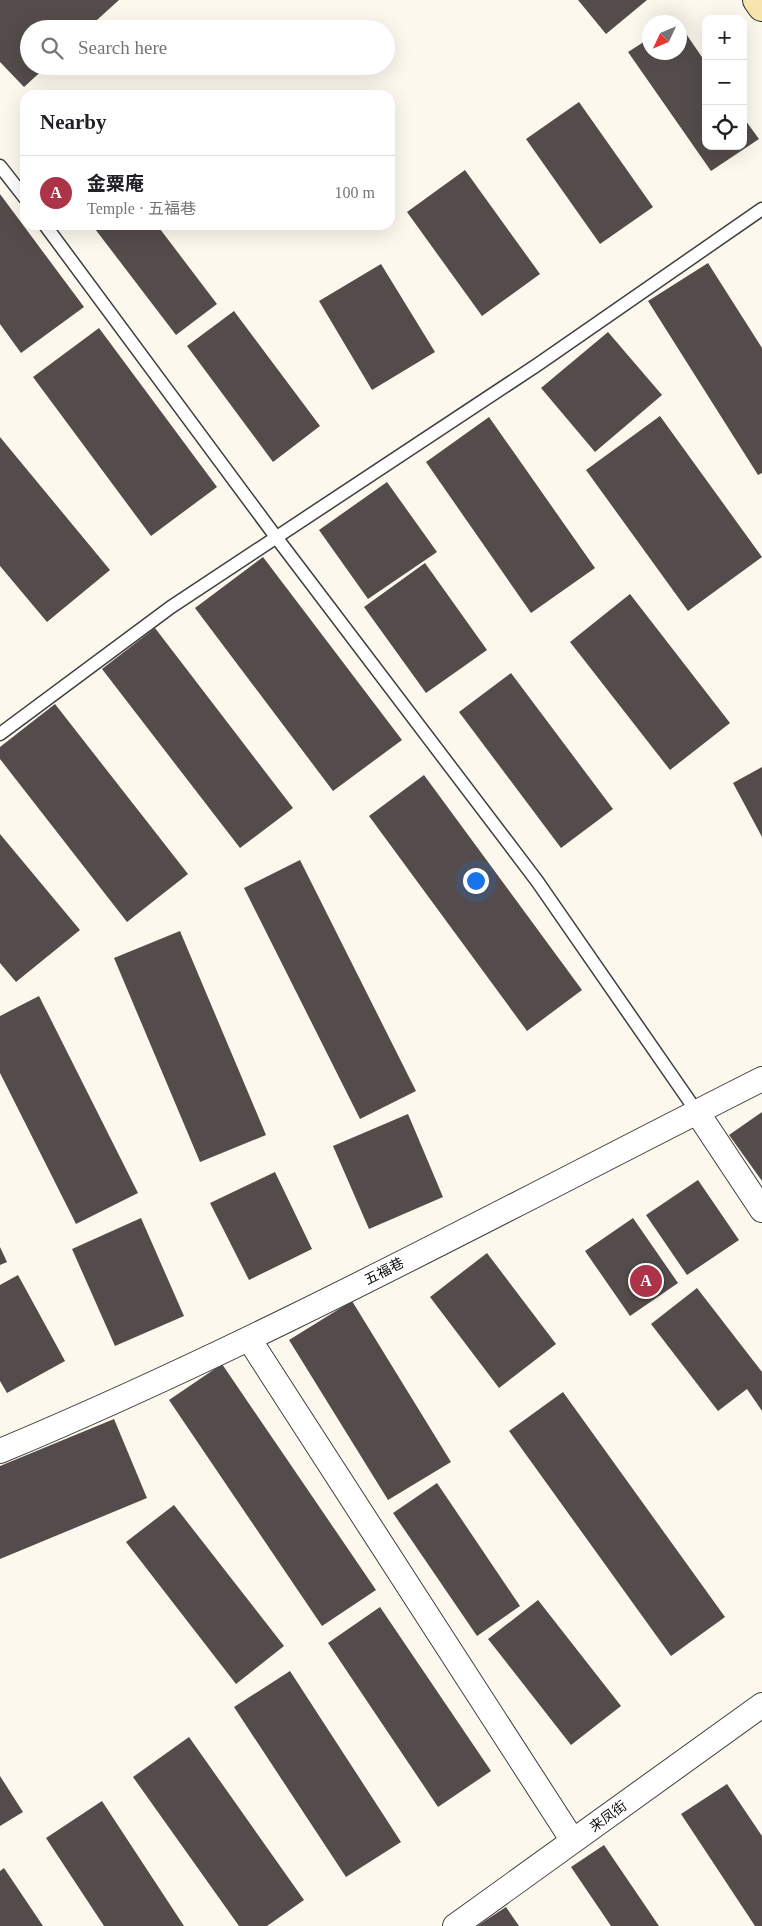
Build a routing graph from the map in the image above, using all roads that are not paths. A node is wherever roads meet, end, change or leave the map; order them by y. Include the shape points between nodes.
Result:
1 (757, 0) edge
2 (762, 7) edge
3 (0, 166) edge
4 (20, 192) edge
5 (762, 209) edge
6 (49, 230) edge
7 (276, 537) junction
8 (0, 734) edge
9 (762, 1079) edge
10 (697, 1112) junction
11 (762, 1210) edge
12 (249, 1340) junction
13 (0, 1451) edge
14 (762, 1705) edge
15 (573, 1841) junction
16 (454, 1926) edge

1 - 2 main road
3 - 4 lane
5 - 7 lane via 537,365
6 - 7 lane
7 - 8 lane via 171,607
7 - 10 lane via 537,880
9 - 10 street, 五福巷
10 - 11 street
10 - 12 street, 五福巷
12 - 13 street, 五福巷
12 - 15 street
14 - 15 street, 来凤街
15 - 16 street, 来凤街

